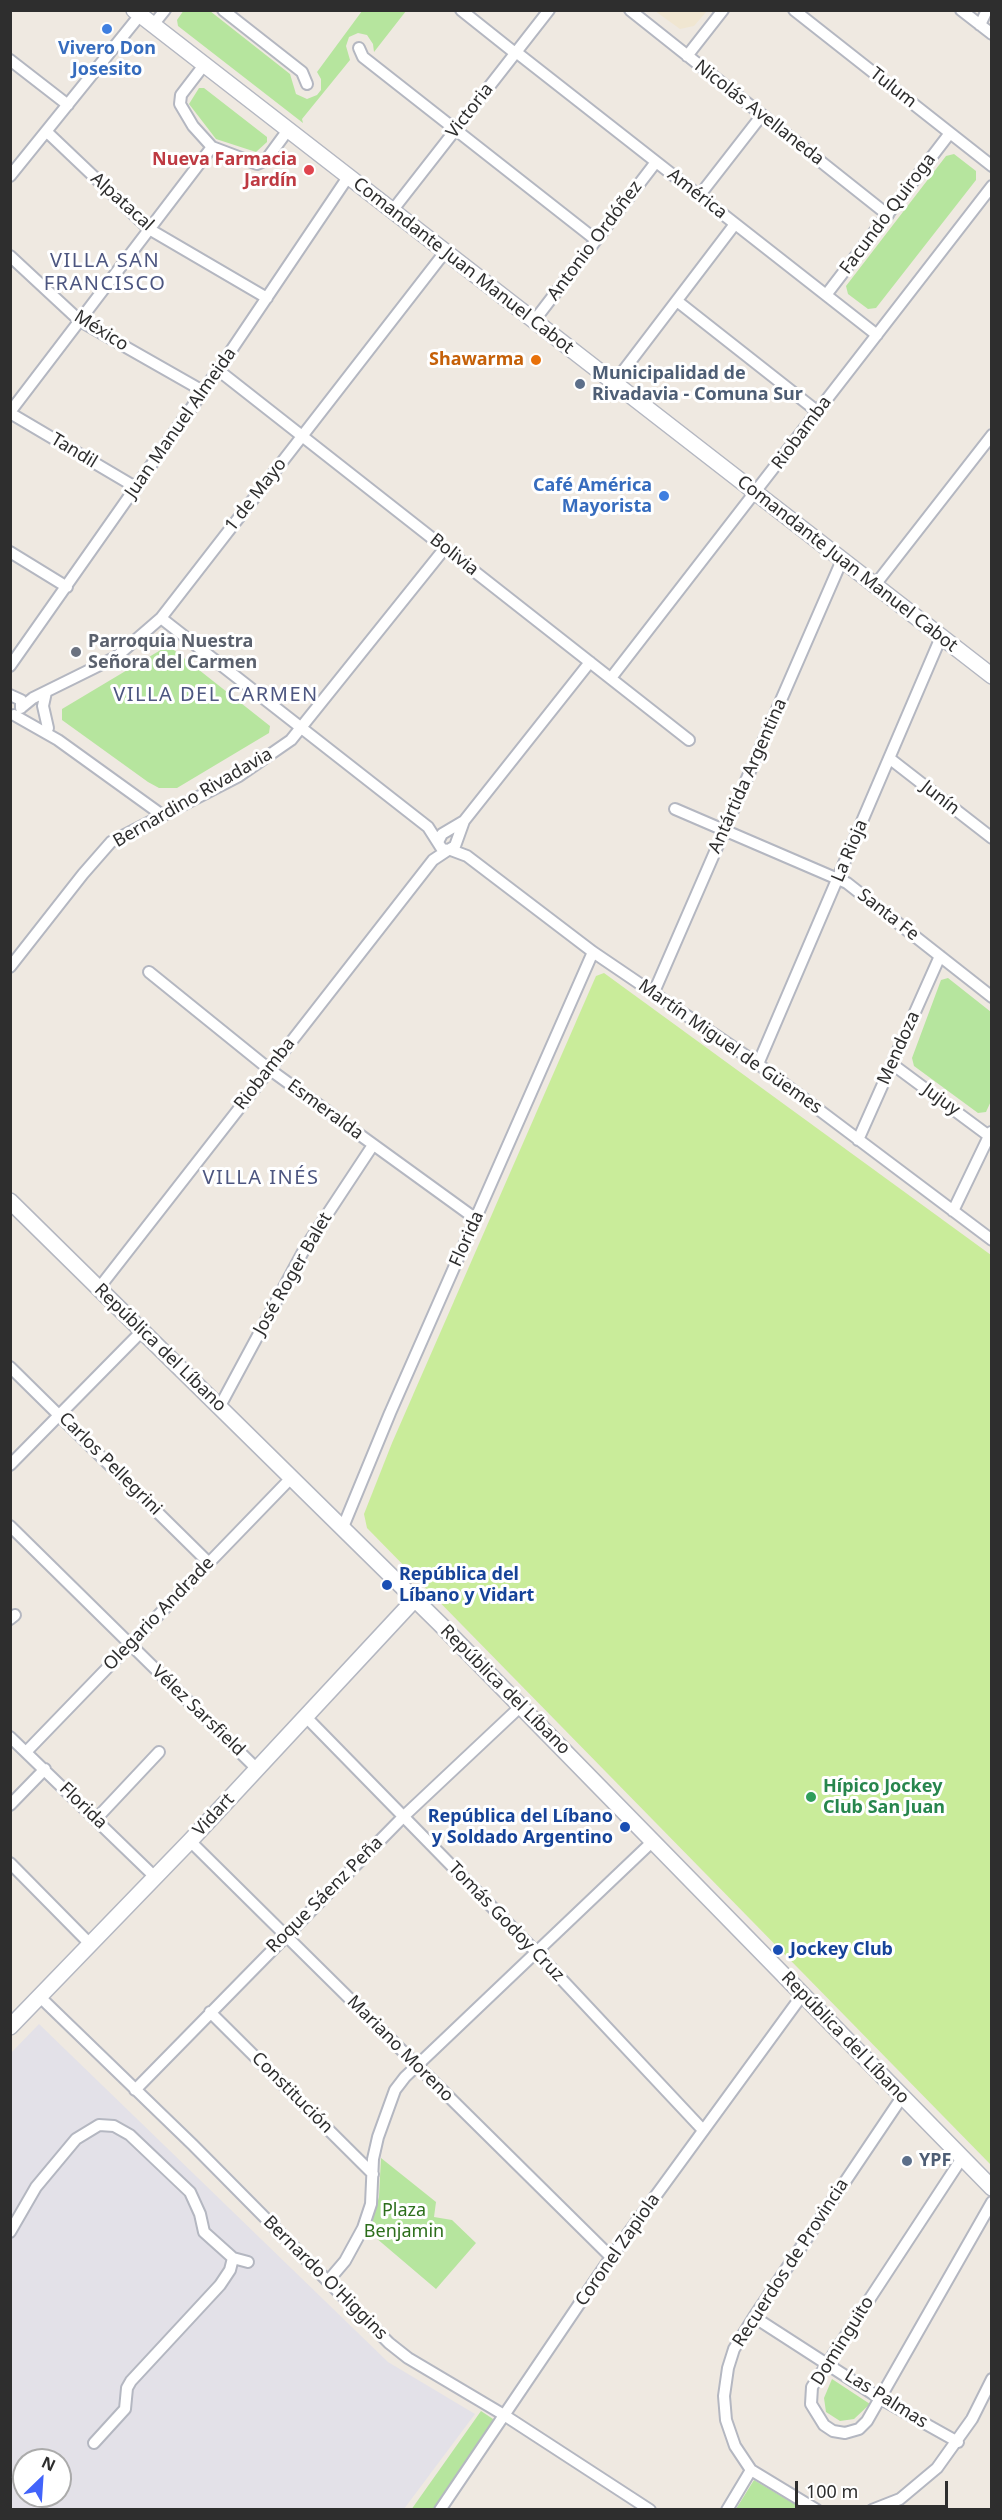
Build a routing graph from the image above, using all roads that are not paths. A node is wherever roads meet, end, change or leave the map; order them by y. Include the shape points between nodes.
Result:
1 (165, 10) edge
2 (223, 10) edge
3 (461, 10) edge
4 (549, 10) edge
5 (630, 10) edge
6 (723, 10) edge
7 (794, 10) edge
8 (961, 10) edge
9 (987, 10) edge
10 (137, 13) edge
11 (153, 25) junction
12 (980, 25) junction
13 (992, 34) edge
14 (359, 48) dead end
15 (516, 52) junction
16 (687, 56) junction
17 (10, 60) edge
18 (204, 65) junction
19 (307, 84) dead end
20 (68, 105) junction
21 (762, 115) junction
22 (288, 130) junction
23 (455, 130) junction
24 (46, 132) junction
25 (950, 133) junction
26 (212, 147) junction
27 (656, 162) junction
28 (992, 166) edge
29 (10, 176) edge
30 (348, 177) junction
31 (992, 186) edge
32 (699, 196) junction
33 (393, 211) junction
34 (888, 215) junction
35 (735, 224) junction
36 (149, 229) junction
37 (596, 240) junction
38 (445, 252) junction
39 (10, 256) edge
40 (826, 295) junction
41 (267, 298) junction
42 (677, 301) junction
43 (80, 321) junction
44 (534, 321) junction
45 (877, 335) junction
46 (218, 370) junction
47 (614, 383) junction
48 (203, 391) junction
49 (10, 412) edge
50 (818, 412) junction
51 (992, 435) edge
52 (302, 436) junction
53 (136, 488) junction
54 (756, 493) junction
55 (445, 548) junction
56 (10, 552) edge
57 (842, 560) junction
58 (875, 585) junction
59 (67, 587) junction
60 (161, 618) junction
61 (941, 637) junction
62 (591, 662) junction
63 (10, 666) edge
64 (992, 676) edge
65 (611, 678) junction
66 (46, 692) junction
67 (16, 706) edge
68 (48, 728) junction
69 (302, 729) junction
70 (58, 740) junction
71 (689, 740) dead end
72 (890, 759) junction
73 (675, 809) dead end
74 (162, 815) junction
75 (464, 821) junction
76 (724, 830) junction
77 (442, 837) junction
78 (992, 838) edge
79 (453, 845) junction
80 (433, 861) junction
81 (838, 879) junction
82 (593, 952) junction
83 (940, 956) junction
84 (10, 967) edge
85 (149, 972) dead end
86 (654, 992) junction
87 (992, 997) edge
88 (758, 1064) junction
89 (892, 1065) junction
90 (269, 1069) junction
91 (990, 1134) edge
92 (858, 1140) junction
93 (373, 1145) junction
94 (10, 1201) edge
95 (953, 1211) junction
96 (476, 1219) junction
97 (992, 1240) edge
98 (99, 1288) junction
99 (143, 1330) junction
100 (10, 1367) edge
101 (220, 1406) junction
102 (61, 1415) junction
103 (10, 1465) edge
104 (292, 1477) junction
105 (10, 1526) edge
106 (343, 1527) junction
107 (208, 1562) junction
108 (415, 1599) junction
109 (130, 1644) junction
110 (521, 1706) junction
111 (306, 1717) junction
112 (10, 1737) edge
113 (26, 1752) junction
114 (159, 1752) dead end
115 (45, 1769) junction
116 (257, 1769) junction
117 (10, 1805) edge
118 (404, 1816) junction
119 (96, 1819) junction
120 (190, 1841) junction
121 (653, 1841) junction
122 (10, 1863) edge
123 (155, 1877) junction
124 (285, 1936) junction
125 (90, 1944) junction
126 (537, 1953) junction
127 (803, 1994) junction
128 (40, 1997) junction
129 (210, 2012) junction
130 (14, 2017) edge
131 (417, 2066) junction
132 (135, 2090) junction
133 (902, 2097) junction
134 (703, 2130) junction
135 (962, 2158) junction
136 (373, 2174) junction
137 (992, 2188) edge
138 (992, 2202) edge
139 (10, 2232) edge
140 (611, 2257) junction
141 (233, 2258) junction
142 (248, 2262) dead end
143 (328, 2281) junction
144 (754, 2317) junction
145 (827, 2362) junction
146 (992, 2379) edge
147 (881, 2399) junction
148 (504, 2415) junction
149 (958, 2442) junction
150 (94, 2443) dead end
151 (751, 2470) junction
152 (440, 2510) edge
153 (650, 2510) edge
154 (727, 2510) edge
155 (817, 2510) edge
156 (872, 2510) edge

1 - 11 street
2 - 19 street via 302,72
3 - 15 street, América
4 - 15 street, Victoria
5 - 16 street, Nicolás Avellaneda
6 - 16 street
7 - 25 street, Tulum
8 - 12 street
9 - 12 street
10 - 11 main road, Comandante Juan Manuel Cabot
10 - 20 street
11 - 18 main road, Comandante Juan Manuel Cabot
12 - 13 street
14 - 23 street via 363,57
15 - 23 street, Victoria
15 - 27 street, América
16 - 21 street, Nicolás Avellaneda
17 - 20 street
18 - 22 main road, Comandante Juan Manuel Cabot
18 - 26 street via 181,95 180,104
20 - 24 street
21 - 32 street
21 - 34 street, Nicolás Avellaneda
22 - 26 street via 266,160 257,164
22 - 30 main road, Comandante Juan Manuel Cabot
23 - 33 street, Victoria
23 - 37 street
24 - 29 street
24 - 36 street, Alpatacal
25 - 28 street, Tulum
25 - 34 street, Facundo Quiroga
26 - 36 street
27 - 32 street, América
27 - 37 street, Antonio Ordóñez
30 - 33 main road, Comandante Juan Manuel Cabot
30 - 41 street, Juan Manuel Almeida
31 - 45 street, Riobamba
32 - 35 street, América
33 - 38 main road, Comandante Juan Manuel Cabot
34 - 40 street, Facundo Quiroga
35 - 40 street, América
35 - 42 street
36 - 41 street, Alpatacal
36 - 43 street
37 - 44 street, Antonio Ordóñez
38 - 44 main road, Comandante Juan Manuel Cabot
38 - 52 street, 1 de Mayo
39 - 43 street, México
40 - 45 street, América
41 - 46 street, Juan Manuel Almeida
42 - 47 street
42 - 50 street
43 - 48 street, México
43 - 49 street
44 - 47 main road, Comandante Juan Manuel Cabot
45 - 50 street, Riobamba
46 - 48 street, Juan Manuel Almeida
46 - 52 street, Bolivia
47 - 54 main road, Comandante Juan Manuel Cabot
48 - 53 street, Juan Manuel Almeida
49 - 53 street, Tandil
50 - 54 street, Riobamba
51 - 58 street
52 - 55 street, Bolivia
52 - 60 street, 1 de Mayo
53 - 59 street, Juan Manuel Almeida
54 - 57 main road, Comandante Juan Manuel Cabot
54 - 65 street, Riobamba
55 - 62 street, Bolivia
55 - 69 street, Bernardino Rivadavia
56 - 59 street
57 - 58 main road, Comandante Juan Manuel Cabot
57 - 76 street, Antártida Argentina
58 - 61 main road, Comandante Juan Manuel Cabot
59 - 63 street, Juan Manuel Almeida
60 - 66 street, 1 de Mayo via 116,657
60 - 69 street
61 - 64 main road, Comandante Juan Manuel Cabot
61 - 72 street, La Rioja
62 - 65 street, Bolivia
62 - 75 street
65 - 71 street, Bolivia
66 - 67 street, 1 de Mayo
66 - 68 street via 43,706
67 - 68 street
67 - 70 street
68 - 70 street
69 - 74 street, Bernardino Rivadavia via 240,776
69 - 77 street
70 - 74 street
72 - 78 street, Junín
72 - 81 street, La Rioja
73 - 76 street, Santa Fe
74 - 84 street, Bernardino Rivadavia via 121,836 102,852
75 - 77 street
75 - 79 street
76 - 81 street, Santa Fe
76 - 86 street, Antártida Argentina
77 - 79 street
77 - 79 street via 442,849
77 - 80 street, Riobamba
79 - 80 street, Riobamba
79 - 82 street, Martín Miguel de Güemes
80 - 90 street, Riobamba
81 - 83 street, Santa Fe
81 - 88 street, La Rioja
82 - 86 street, Martín Miguel de Güemes
82 - 96 street, Florida
83 - 87 street, Santa Fe
83 - 89 street, Mendoza
85 - 90 street, Esmeralda
86 - 88 street, Martín Miguel de Güemes
88 - 92 street, Martín Miguel de Güemes
89 - 91 street, Jujuy
89 - 92 street, Mendoza
90 - 93 street, Esmeralda
90 - 98 street, Riobamba
91 - 95 street
92 - 95 street, Martín Miguel de Güemes
93 - 96 street, Esmeralda
93 - 101 street, José Roger Balet via 305,1248
94 - 98 main road, República del Líbano
95 - 97 street, Martín Miguel de Güemes
96 - 106 street, Florida
98 - 99 main road, República del Líbano
99 - 101 main road, República del Líbano
99 - 102 street
100 - 102 street, Carlos Pellegrini
101 - 104 main road, República del Líbano
102 - 103 street
102 - 107 street, Carlos Pellegrini
104 - 106 main road, República del Líbano
104 - 107 street, Olegario Andrade
105 - 109 street, Vélez Sarsfield
106 - 108 main road, República del Líbano
107 - 109 street, Olegario Andrade
108 - 110 main road, República del Líbano
108 - 111 main road, Vidart
109 - 113 street, Olegario Andrade
109 - 116 street, Vélez Sarsfield
110 - 118 street, Roque Sáenz Peña
110 - 121 main road, República del Líbano
111 - 116 main road, Vidart
111 - 118 street, Tomás Godoy Cruz
112 - 113 street, Florida
113 - 115 street, Florida
114 - 119 street
115 - 117 street
115 - 119 street, Florida
116 - 120 main road, Vidart
118 - 124 street, Roque Sáenz Peña
118 - 126 street, Tomás Godoy Cruz
119 - 123 street, Florida
120 - 123 main road, Vidart
120 - 124 street, Mariano Moreno
121 - 126 street
121 - 127 main road, República del Líbano
122 - 125 street
123 - 125 main road, Vidart
124 - 129 street, Roque Sáenz Peña
124 - 131 street, Mariano Moreno
125 - 128 main road, Vidart
126 - 131 street
126 - 134 street, Tomás Godoy Cruz
127 - 133 main road, República del Líbano
127 - 134 street, Coronel Zapiola
128 - 130 main road, Vidart
128 - 132 street, Bernardo O'Higgins
129 - 132 street, Roque Sáenz Peña
129 - 136 street, Constitución
131 - 136 street via 395,2090 386,2111
131 - 140 street, Mariano Moreno
132 - 143 street, Bernardo O'Higgins
133 - 135 main road, República del Líbano
133 - 144 street, Recuerdos de Provincia
134 - 140 street, Coronel Zapiola
135 - 137 main road, República del Líbano
135 - 145 street, Dominguito
136 - 143 street via 371,2204 363,2228 350,2255
138 - 147 street, Dominguito
139 - 141 street via 36,2187 76,2139 99,2125 114,2126 130,2135 190,2192 204,2232
140 - 148 street, Coronel Zapiola
141 - 142 street
141 - 150 street via 220,2285 131,2380 125,2409
143 - 148 street, Bernardo O'Higgins via 408,2358
144 - 145 street, Las Palmas
144 - 151 street, Recuerdos de Provincia via 734,2349 724,2396 726,2420 735,2446
145 - 147 street, Las Palmas
145 - 147 street, Dominguito via 811,2395 815,2414 824,2425 845,2433 859,2429
146 - 149 street
147 - 149 street, Las Palmas
148 - 152 street, Coronel Zapiola
148 - 153 street, Bernardo O'Higgins
149 - 156 street via 914,2489
151 - 154 street
151 - 155 street, Recuerdos de Provincia

